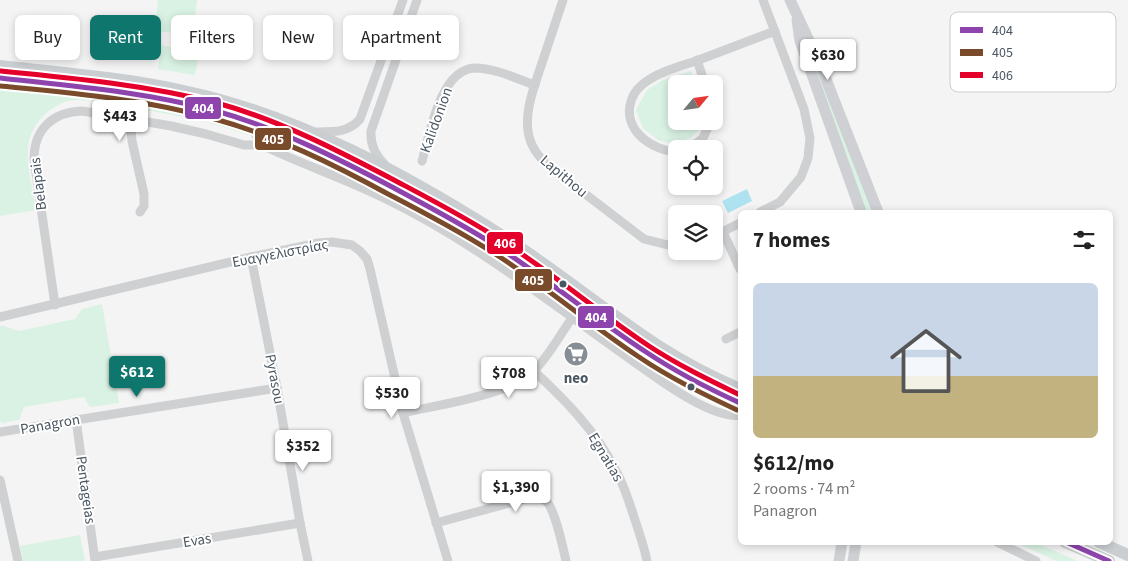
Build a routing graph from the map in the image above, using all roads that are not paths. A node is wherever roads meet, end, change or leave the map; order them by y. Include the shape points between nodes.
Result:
1 (403, 0) edge
2 (417, 0) edge
3 (563, 0) edge
4 (762, 0) edge
5 (790, 0) edge
6 (796, 15) junction
7 (775, 31) junction
8 (697, 60) junction
9 (0, 66) edge
10 (702, 75) edge
11 (0, 78) edge
12 (535, 85) junction
13 (130, 119) junction
14 (250, 122) junction
15 (310, 132) junction
16 (259, 142) junction
17 (668, 149) edge
18 (422, 160) dead end
19 (395, 174) junction
20 (764, 210) edge
21 (861, 210) edge
22 (877, 210) edge
23 (140, 212) dead end
24 (738, 224) edge
25 (723, 232) joint
26 (668, 246) edge
27 (251, 257) junction
28 (738, 265) edge
29 (54, 305) junction
30 (0, 317) edge
31 (572, 318) junction
32 (738, 333) edge
33 (726, 339) dead end
34 (534, 371) junction
35 (277, 388) junction
36 (738, 388) edge
37 (738, 402) edge
38 (403, 413) junction
39 (738, 415) edge
40 (76, 419) junction
41 (0, 432) edge
42 (0, 480) edge
43 (300, 523) junction
44 (436, 523) junction
45 (842, 545) edge
46 (856, 545) edge
47 (1003, 545) edge
48 (1071, 545) edge
49 (1106, 545) edge
50 (1128, 555) edge
51 (95, 559) edge
52 (18, 561) edge
53 (308, 561) edge
54 (448, 561) edge
55 (566, 561) edge
56 (647, 561) edge
57 (839, 561) edge
58 (853, 561) edge
59 (1036, 561) edge
60 (1109, 561) edge

1 - 15 street via 360,119 338,133
2 - 19 street via 370,131 377,158
3 - 12 street, Lapithou
4 - 7 street
5 - 6 main road
6 - 21 main road via 800,40
6 - 22 main road via 820,64
7 - 8 street
7 - 20 street via 804,109 810,138 808,158 801,177 780,202
8 - 10 street
8 - 17 street via 666,71 641,85 629,107 631,122 640,136
9 - 15 main road via 187,92 243,107
11 - 14 main road via 181,103
12 - 18 street, Kalidonion via 488,70 474,68 462,72 443,93
12 - 26 street, Lapithou via 528,130 543,161 644,239
13 - 16 street, Belapais via 244,145
13 - 23 street via 144,194 144,206
13 - 29 street, Belapais via 72,111 51,121 36,140 34,159
14 - 16 street
14 - 37 main road via 339,159 433,209 498,247 658,360
15 - 19 main road
16 - 31 street via 386,199 433,225 497,263
19 - 36 main road via 502,236 660,348
24 - 25 street
25 - 28 street
27 - 29 street, Ευαγγελιστρίας
27 - 35 street, Pyrasou
27 - 38 street, Ευαγγελιστρίας via 332,242 352,245 360,251 370,269
29 - 30 street, Ευαγγελιστρίας
31 - 34 street
31 - 39 street via 667,385 719,413
32 - 33 street
34 - 38 street via 515,385 494,392
34 - 56 street, Egnatias via 574,410 605,450 628,500
35 - 40 street, Panagron
35 - 43 street, Pyrasou
38 - 44 street, Ευαγγελιστρίας
40 - 41 street, Panagron
40 - 51 street, Pentageias
42 - 52 street
43 - 51 street, Evas
43 - 53 street, Pyrasou
44 - 54 street, Ευαγγελιστρίας
44 - 55 street via 528,498 540,498 553,512
45 - 57 main road
46 - 58 main road
47 - 59 street
48 - 60 main road
49 - 50 main road

